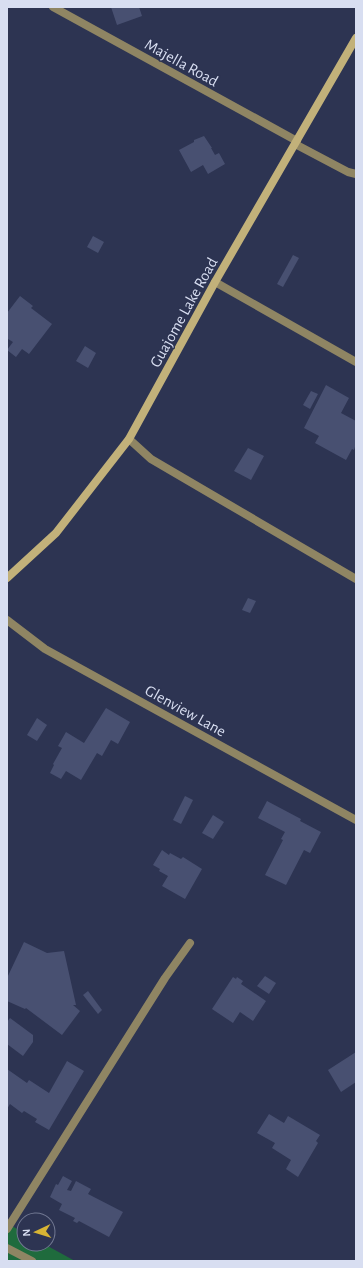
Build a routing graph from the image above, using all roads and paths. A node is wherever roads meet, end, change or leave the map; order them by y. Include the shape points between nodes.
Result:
1 (53, 7) edge
2 (356, 38) edge
3 (296, 142) junction
4 (356, 174) edge
5 (215, 282) junction
6 (356, 362) edge
7 (129, 439) junction
8 (7, 578) edge
9 (356, 579) edge
10 (7, 620) edge
11 (356, 820) edge
12 (190, 943) dead end
13 (7, 1229) edge
14 (7, 1248) edge
15 (32, 1261) edge

1 - 3 street, Majella Road
2 - 3 street, Guajome Lake Road
3 - 4 street, Majella Road
3 - 5 street, Guajome Lake Road
5 - 6 street
5 - 7 street, Guajome Lake Road
7 - 8 street, Guajome Lake Road via 56,533
7 - 9 street via 151,459
10 - 11 street, Glenview Lane via 46,649
12 - 13 street via 165,978
14 - 15 street

